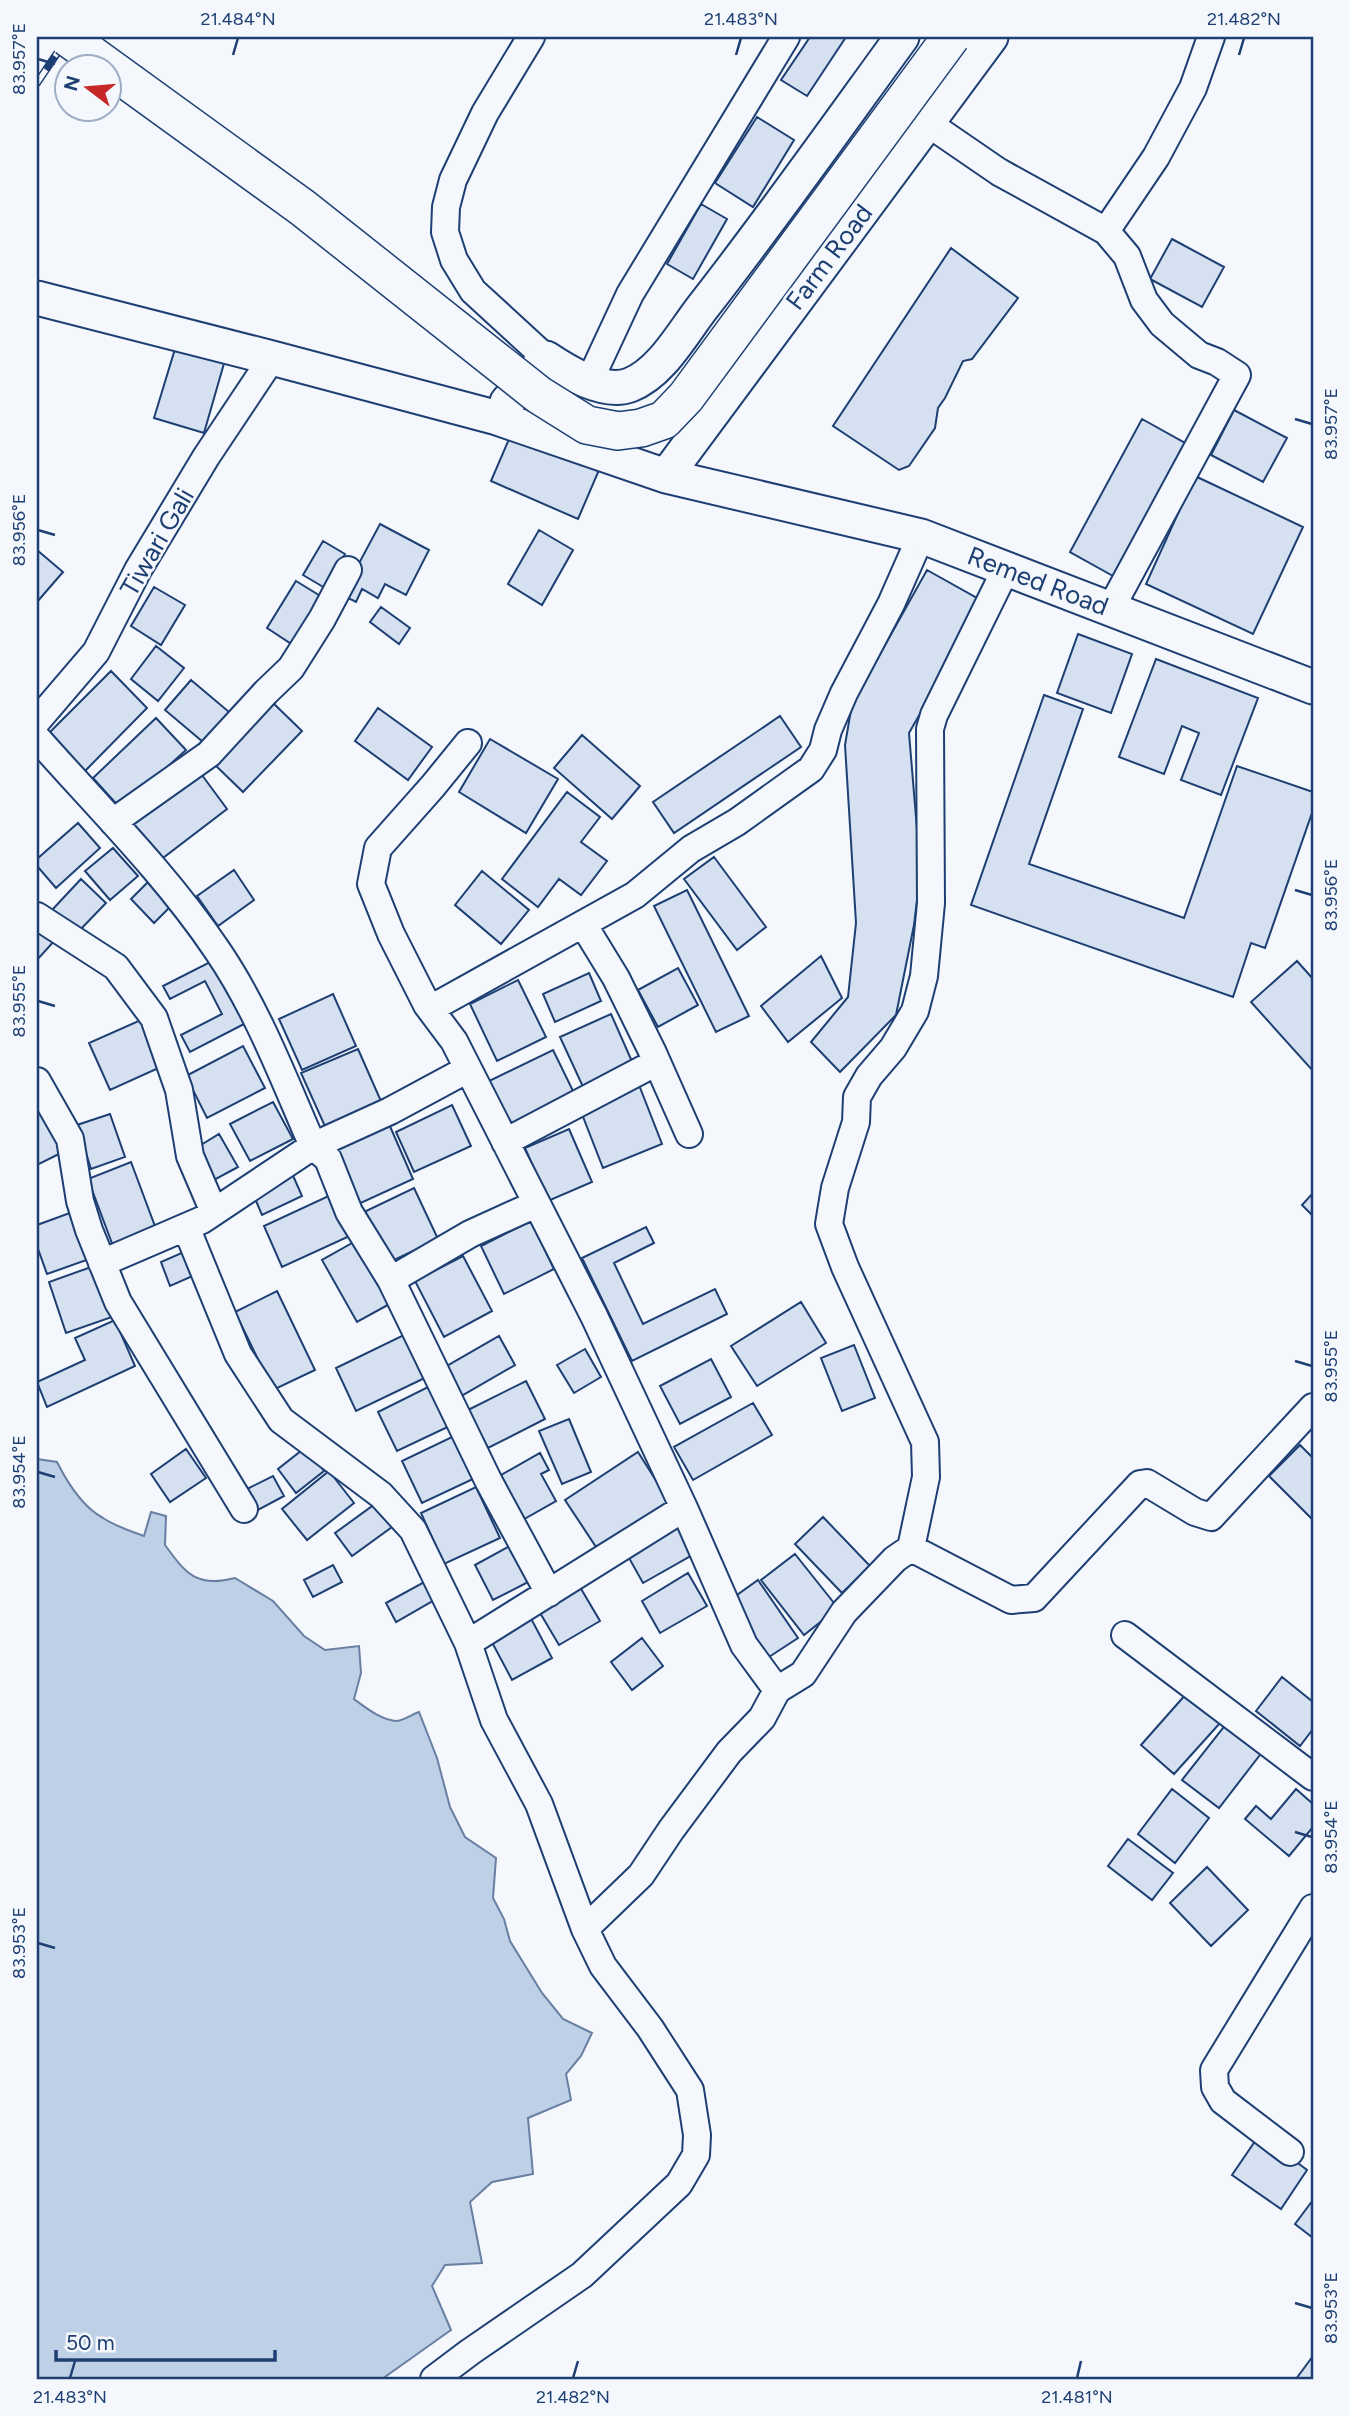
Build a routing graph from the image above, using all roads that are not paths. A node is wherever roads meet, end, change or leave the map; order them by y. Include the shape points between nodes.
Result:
1 (66, 37) edge
2 (531, 37) edge
3 (786, 37) edge
4 (902, 37) edge
5 (951, 37) edge
6 (991, 37) edge
7 (1211, 37) edge
8 (929, 124) junction
9 (1106, 231) junction
10 (37, 298) edge
11 (272, 358) junction
12 (546, 358) junction
13 (589, 382) junction
14 (494, 417) junction
15 (666, 476) junction
16 (921, 536) junction
17 (348, 569) dead end
18 (1006, 569) junction
19 (1111, 608) junction
20 (1313, 687) edge
21 (37, 724) edge
22 (468, 743) dead end
23 (113, 822) junction
24 (37, 916) edge
25 (583, 924) junction
26 (430, 1009) junction
27 (657, 1062) junction
28 (468, 1069) junction
29 (37, 1081) edge
30 (689, 1134) dead end
31 (505, 1142) junction
32 (313, 1146) junction
33 (536, 1204) junction
34 (214, 1212) junction
35 (186, 1227) junction
36 (102, 1263) junction
37 (391, 1280) junction
38 (1313, 1407) edge
39 (684, 1508) junction
40 (244, 1509) dead end
41 (911, 1548) junction
42 (549, 1593) junction
43 (1125, 1635) dead end
44 (468, 1643) junction
45 (778, 1690) junction
46 (1313, 1777) edge
47 (1313, 1908) edge
48 (585, 1929) junction
49 (1290, 2152) dead end
50 (434, 2379) edge

1 - 5 main road, bridge via 303,208 539,395 587,425 618,431 664,420 686,397
2 - 12 street via 485,113 453,180 445,232 454,260 473,291
3 - 13 street via 630,294
4 - 13 street via 660,362 629,385 615,388
6 - 8 street, Farm Road
7 - 9 street via 1193,88 1156,157
8 - 9 street via 999,172
8 - 15 street, Farm Road
9 - 19 street via 1127,256 1144,300 1162,324 1199,355 1237,375
10 - 11 street, Remed Road
11 - 14 street, Remed Road
11 - 21 street, Tiwari Gali via 152,547 96,652
12 - 13 street
12 - 14 street
14 - 15 street, Remed Road
15 - 16 street, Remed Road
16 - 18 street, Remed Road
16 - 25 street via 811,769 691,849 635,895
17 - 23 street via 290,668 209,754
18 - 19 street, Remed Road
18 - 41 street via 930,729 931,903 924,976 915,1011 858,1097 856,1122 829,1224 925,1442 926,1477
19 - 20 street, Remed Road
21 - 23 street
22 - 26 street via 377,848 370,884
23 - 32 street via 217,950 259,1023
24 - 34 street via 116,967 154,1018 179,1090 190,1156
25 - 26 street
25 - 27 street via 617,978
26 - 28 street
27 - 30 street
27 - 31 street
28 - 31 street
28 - 32 street
29 - 36 street via 70,1139 80,1201
31 - 33 street
32 - 34 street
32 - 37 street via 328,1159 349,1212
33 - 37 street via 470,1234
33 - 39 street
34 - 35 street
35 - 36 street
35 - 44 street via 238,1354 281,1420 381,1495 413,1530
36 - 40 street via 118,1302
37 - 42 street via 488,1480
38 - 41 street via 1211,1517 1147,1483 1140,1484 1034,1598 1011,1600
39 - 42 street
39 - 45 street via 744,1645
41 - 45 street via 844,1612 803,1674
42 - 44 street
43 - 46 street
44 - 48 street via 494,1720 539,1804
45 - 48 street via 641,1875
47 - 49 street via 1214,2070 1215,2087 1223,2101
48 - 50 street via 603,1966 690,2090 696,2155 679,2184 582,2275

